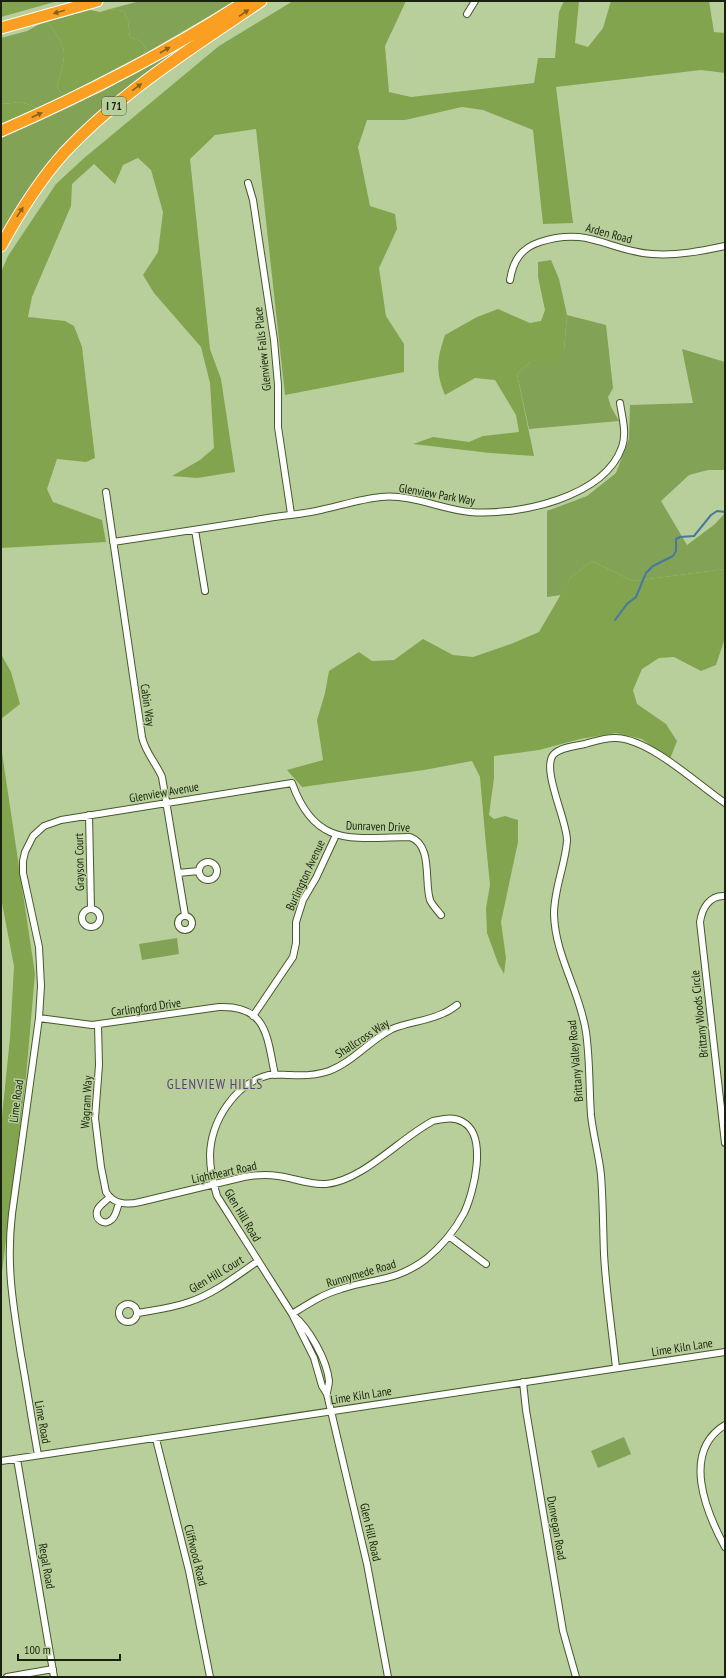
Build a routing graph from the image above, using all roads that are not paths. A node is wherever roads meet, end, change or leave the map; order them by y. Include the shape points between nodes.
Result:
1 (97, 1) edge
2 (246, 1) edge
3 (261, 1) edge
4 (475, 1) edge
5 (467, 14) dead end
6 (1, 28) edge
7 (1, 131) edge
8 (248, 184) dead end
9 (1, 246) edge
10 (725, 246) edge
11 (510, 280) dead end
12 (620, 403) dead end
13 (106, 492) dead end
14 (291, 514) junction
15 (195, 530) junction
16 (113, 542) junction
17 (205, 591) dead end
18 (292, 783) joint
19 (166, 803) junction
20 (725, 803) edge
21 (89, 815) junction
22 (41, 828) joint
23 (336, 835) junction
24 (199, 870) dead end
25 (178, 873) junction
26 (725, 896) edge
27 (91, 909) dead end
28 (185, 915) dead end
29 (441, 915) dead end
30 (457, 1005) dead end
31 (253, 1016) junction
32 (39, 1018) junction
33 (98, 1025) junction
34 (275, 1075) junction
35 (465, 1123) joint
36 (725, 1143) edge
37 (214, 1185) junction
38 (114, 1200) joint
39 (449, 1236) junction
40 (258, 1261) junction
41 (486, 1264) dead end
42 (138, 1313) dead end
43 (292, 1314) junction
44 (312, 1338) junction
45 (306, 1342) junction
46 (725, 1352) edge
47 (325, 1368) junction
48 (616, 1368) junction
49 (318, 1371) junction
50 (523, 1382) junction
51 (327, 1394) junction
52 (330, 1411) junction
53 (725, 1425) edge
54 (156, 1439) junction
55 (38, 1455) junction
56 (17, 1459) junction
57 (1, 1461) edge
58 (725, 1546) edge
59 (53, 1669) junction
60 (7, 1677) edge
61 (54, 1677) edge
62 (210, 1677) edge
63 (388, 1677) edge
64 (576, 1677) edge

1 -> 6 highway
7 -> 2 highway via 142,63
9 -> 3 highway, I 71 via 32,193 86,130 128,94
4 - 5 street
8 - 14 street, Glenview Falls Place via 253,200 274,340 278,427
10 - 11 street, Arden Road via 692,252 654,254 633,251 580,236 556,237 536,243 520,254 512,268
12 - 14 street, Glenview Park Way via 624,428 622,447 616,459 610,468 573,495 536,506 493,512 469,512 411,499 382,497
13 - 16 street, Cabin Way
14 - 15 street, Glenview Park Way
15 - 16 street, Glenview Park Way
15 - 17 street
16 - 19 street, Cabin Way via 142,737 147,752 162,777
18 - 19 street, Glenview Avenue
18 - 23 street, Dunraven Drive via 302,807 310,818 327,832
19 - 21 street, Glenview Avenue
19 - 25 street, Cabin Way
20 - 48 street, Brittany Valley Road via 666,759 628,740 606,739 560,750 551,758 553,788 567,838 555,896 555,929 558,946 576,994 586,1031 592,1117 601,1177 604,1256
21 - 22 street, Glenview Avenue via 61,820
21 - 27 street, Grayson Court
22 - 32 street, Lime Road via 28,843 23,861 23,873 39,948
23 - 29 street, Dunraven Drive via 364,838 410,837 418,841 423,848 430,900
23 - 31 street, Burlington Avenue via 301,907 296,922 293,957
24 - 25 street
25 - 28 street, Cabin Way
26 - 36 street, Brittany Woods Circle via 710,900 700,922
30 - 34 street, Shallcross Way via 444,1013 392,1030 331,1070 303,1076
31 - 33 street, Carlingford Drive via 239,1008 219,1007
31 - 34 street via 268,1035
32 - 33 street, Carlingford Drive
32 - 55 street, Lime Road via 9,1247 11,1289
33 - 38 street, Wagram Way via 96,1135 104,1182
34 - 37 street, Glen Hill Road via 241,1089 221,1114 213,1135 210,1154
35 - 37 street, Lightheart Road via 445,1118 433,1121 360,1171 334,1182 310,1183 264,1175
35 - 39 street, Runnymede Road via 476,1141 476,1170 466,1208
37 - 38 street, Lightheart Road via 135,1203 127,1204
37 - 40 street, Glen Hill Road via 221,1203
39 - 41 street
39 - 43 street, Runnymede Road via 430,1255 410,1269 384,1280 341,1288 316,1299
40 - 42 street, Glen Hill Court via 219,1287 190,1302
40 - 43 street, Glen Hill Road
43 - 44 street, Glen Hill Road via 301,1321
43 - 45 street, Glen Hill Road
44 - 45 street
44 - 47 street, Glen Hill Road
45 - 49 street, Glen Hill Road
46 - 48 street, Lime Kiln Lane
47 - 49 street
47 - 51 street, Glen Hill Road via 329,1382
48 - 50 street, Lime Kiln Lane
49 - 51 street, Glen Hill Road
50 - 52 street, Lime Kiln Lane
50 - 64 street, Dunvegan Road via 563,1631
51 - 52 street, Glen Hill Road
52 - 54 street, Lime Kiln Lane
52 - 63 street, Glen Hill Road via 367,1564
53 - 58 street via 707,1443 701,1461 707,1507
54 - 55 street, Lime Kiln Lane
54 - 62 street, Cliffwood Road via 190,1578
55 - 56 street, Lime Kiln Lane
56 - 57 street, Lime Kiln Lane
56 - 59 street, Regal Road
59 - 60 street
59 - 61 street, Regal Road

